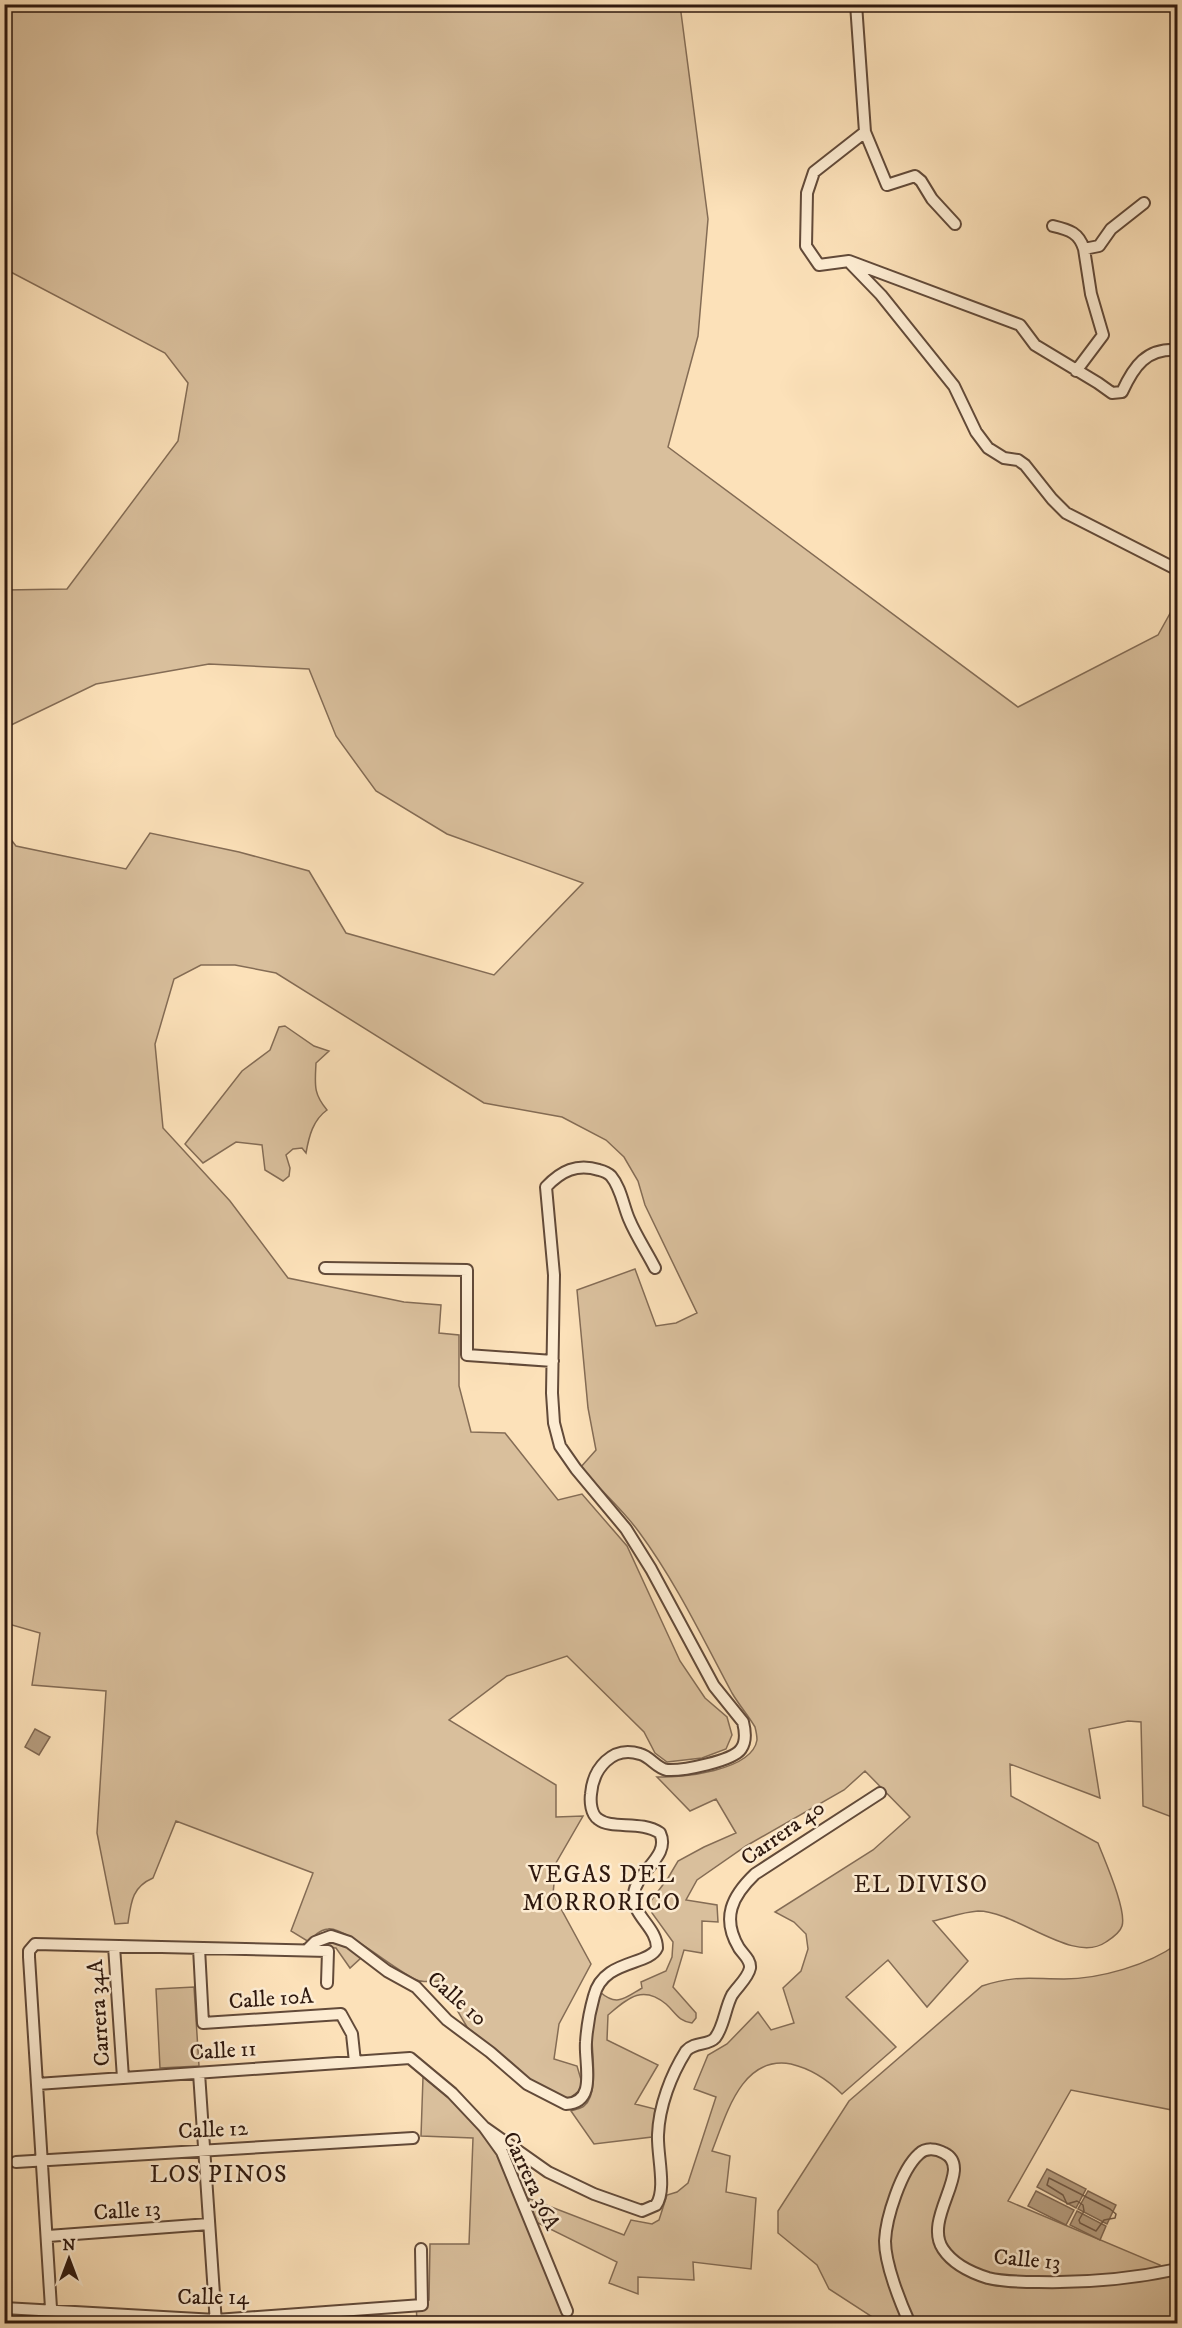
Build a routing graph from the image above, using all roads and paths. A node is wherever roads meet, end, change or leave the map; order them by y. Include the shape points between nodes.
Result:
1 (856, 4) edge
2 (865, 132) junction
3 (1144, 203) dead end
4 (955, 225) dead end
5 (1053, 226) dead end
6 (1084, 249) junction
7 (849, 261) junction
8 (1178, 350) edge
9 (1076, 371) junction
10 (1178, 570) edge
11 (325, 1268) dead end
12 (655, 1268) dead end
13 (553, 1361) junction
14 (880, 1793) dead end
15 (114, 1946) junction
16 (199, 1948) junction
17 (307, 1950) junction
18 (327, 1983) dead end
19 (410, 2058) joint
20 (356, 2062) junction
21 (199, 2073) junction
22 (123, 2078) junction
23 (38, 2084) junction
24 (484, 2127) junction
25 (413, 2138) dead end
26 (204, 2150) junction
27 (43, 2160) junction
28 (16, 2162) dead end
29 (209, 2224) junction
30 (48, 2236) junction
31 (421, 2249) dead end
32 (1178, 2269) edge
33 (4, 2308) edge
34 (52, 2311) junction
35 (567, 2311) dead end
36 (127, 2319) edge
37 (216, 2322) edge
38 (52, 2324) edge
39 (910, 2324) edge

1 - 2 street
2 - 4 street via 887,185 915,176
2 - 7 street via 814,172 807,193 806,246 819,265
3 - 6 street via 1111,229 1099,246
5 - 6 street via 1070,230 1080,238
6 - 9 street via 1102,335
7 - 9 street via 1020,325 1035,345
7 - 10 street via 954,386 988,448 1025,465 1066,513
8 - 9 street via 1163,349 1146,356 1122,392 1112,393
11 - 13 street via 467,1270 467,1355
12 - 13 street via 611,1176 580,1167 555,1177 546,1187 554,1275
13 - 17 street, Calle 10 via 554,1423 560,1446 626,1529 714,1686 743,1722 745,1741 736,1754 682,1770 664,1769 649,1758 630,1752 604,1761 594,1778 590,1795 595,1817 651,1828 660,1833 663,1844 638,1881 633,1896 655,1934 657,1948 652,1955 614,1969 598,1985 586,2042 587,2084 580,2100 566,2104 527,2084 447,2020 416,1987 343,1939 323,1937
14 - 24 street, Carrera 40 via 755,1874 735,1897 731,1932 750,1969 732,1996 715,2038 686,2051 666,2095 658,2135 662,2192 657,2205 642,2211 594,2194 548,2172
15 - 16 street, Calle 10
15 - 22 street, Carrera 34A
15 - 23 street, Calle 10 via 35,1944 29,1951
16 - 17 street, Calle 10
16 - 20 street, Calle 10A via 203,2023 341,2014 352,2034
17 - 18 street, Calle 10 via 328,1951
19 - 20 street, Calle 11
19 - 24 street, Carrera 36A via 447,2088
20 - 21 street, Calle 11
21 - 22 street, Calle 11
21 - 26 street
22 - 23 street, Calle 11
23 - 27 street
24 - 35 street, Carrera 36A via 502,2152
25 - 26 street, Calle 12
26 - 27 street, Calle 12
26 - 29 street
27 - 28 street, Calle 12
27 - 30 street
29 - 30 street, Calle 13
29 - 37 street
30 - 34 street
31 - 37 street, Calle 14 via 422,2305
32 - 39 street, Calle 13 via 1076,2283 998,2280 964,2268 943,2248 938,2232 938,2217 955,2173 953,2161 947,2153 929,2149 918,2154 901,2182 885,2242 887,2259
33 - 34 street, Calle 14
34 - 36 street, Calle 14
34 - 38 street
36 - 37 street, Calle 14

